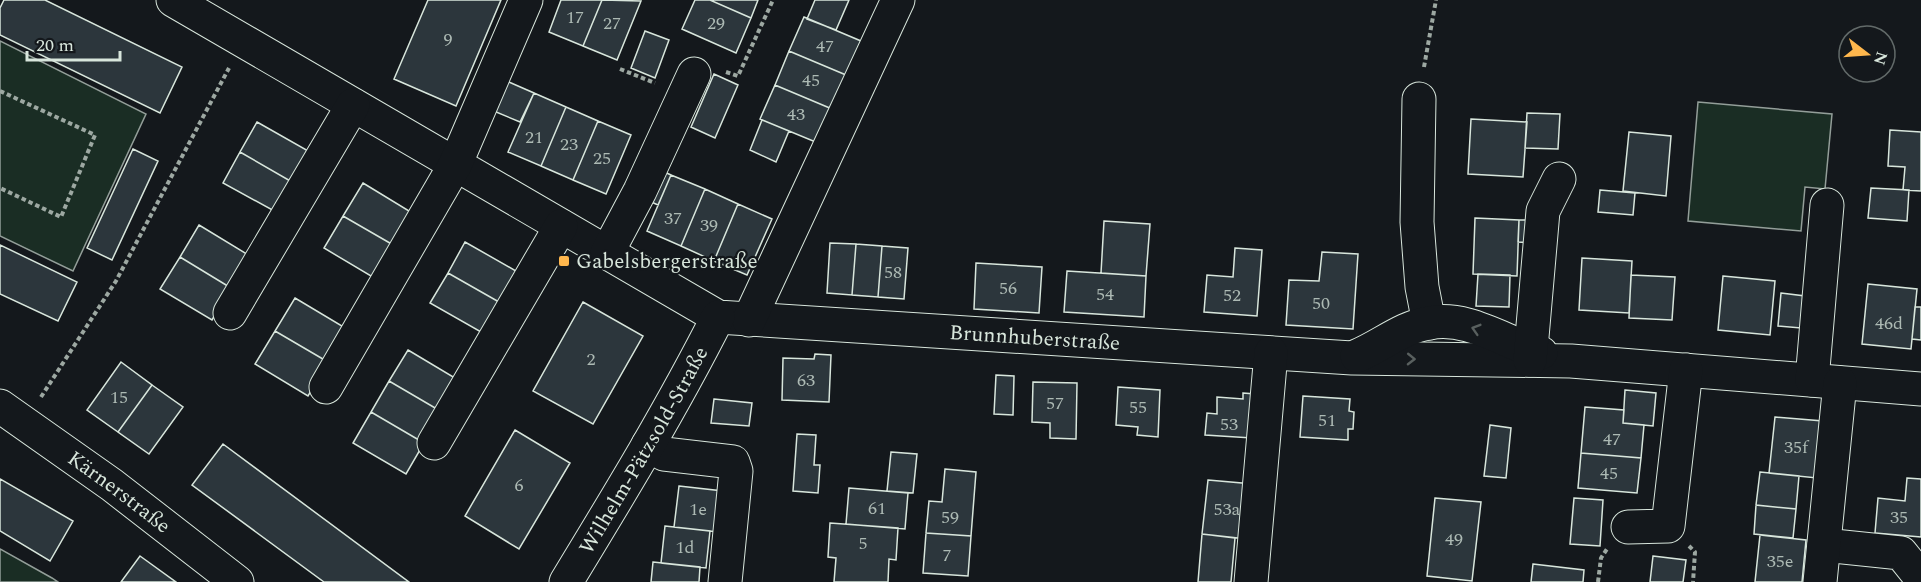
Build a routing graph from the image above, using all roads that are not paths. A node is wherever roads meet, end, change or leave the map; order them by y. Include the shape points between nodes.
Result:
1 (173, 0) edge
2 (526, 0) edge
3 (898, 0) edge
4 (694, 74) road end
5 (1419, 99) road end
6 (353, 105) junction
7 (455, 165) junction
8 (1559, 179) dead end
9 (1827, 205) dead end
10 (561, 226) junction
11 (607, 253) junction
12 (230, 313) dead end
13 (733, 319) junction
14 (1429, 322) junction
15 (1271, 353) junction
16 (1530, 355) junction
17 (1352, 358) junction
18 (1686, 370) junction
19 (1826, 382) junction
20 (326, 387) dead end
21 (1921, 389) edge
22 (12, 414) edge
23 (434, 442) dead end
24 (648, 446) junction
25 (1628, 527) dead end
26 (1824, 545) junction
27 (1921, 578) edge
28 (237, 582) edge
29 (566, 582) edge
30 (725, 582) edge
31 (1251, 582) edge
32 (1820, 582) edge

1 - 6 street
2 - 7 street
3 - 13 street
4 - 11 street
5 - 14 street via 1417,222
6 - 7 street
6 - 12 street
7 - 10 street
7 - 20 street
8 - 16 street via 1543,211
9 - 19 street
10 - 11 street
10 - 23 street
11 - 13 street
13 - 15 street, Brunnhuberstraße
13 - 24 street, Wilhelm-Pätzsold-Straße via 699,354
16 -> 14 street, Brunnhuberstraße via 1493,334 1453,322
14 - 17 street, Brunnhuberstraße
15 - 17 street, Brunnhuberstraße
15 - 31 street
17 -> 16 street, Brunnhuberstraße
16 - 18 street, Brunnhuberstraße
18 - 19 street, Brunnhuberstraße
18 - 25 street via 1668,526
19 - 21 street, Brunnhuberstraße
19 - 26 street
22 - 28 street, Kärnerstraße via 112,484
24 - 29 street, Wilhelm-Pätzsold-Straße
24 - 30 street via 664,454 733,462 736,471
26 - 27 street via 1901,554
26 - 32 street

